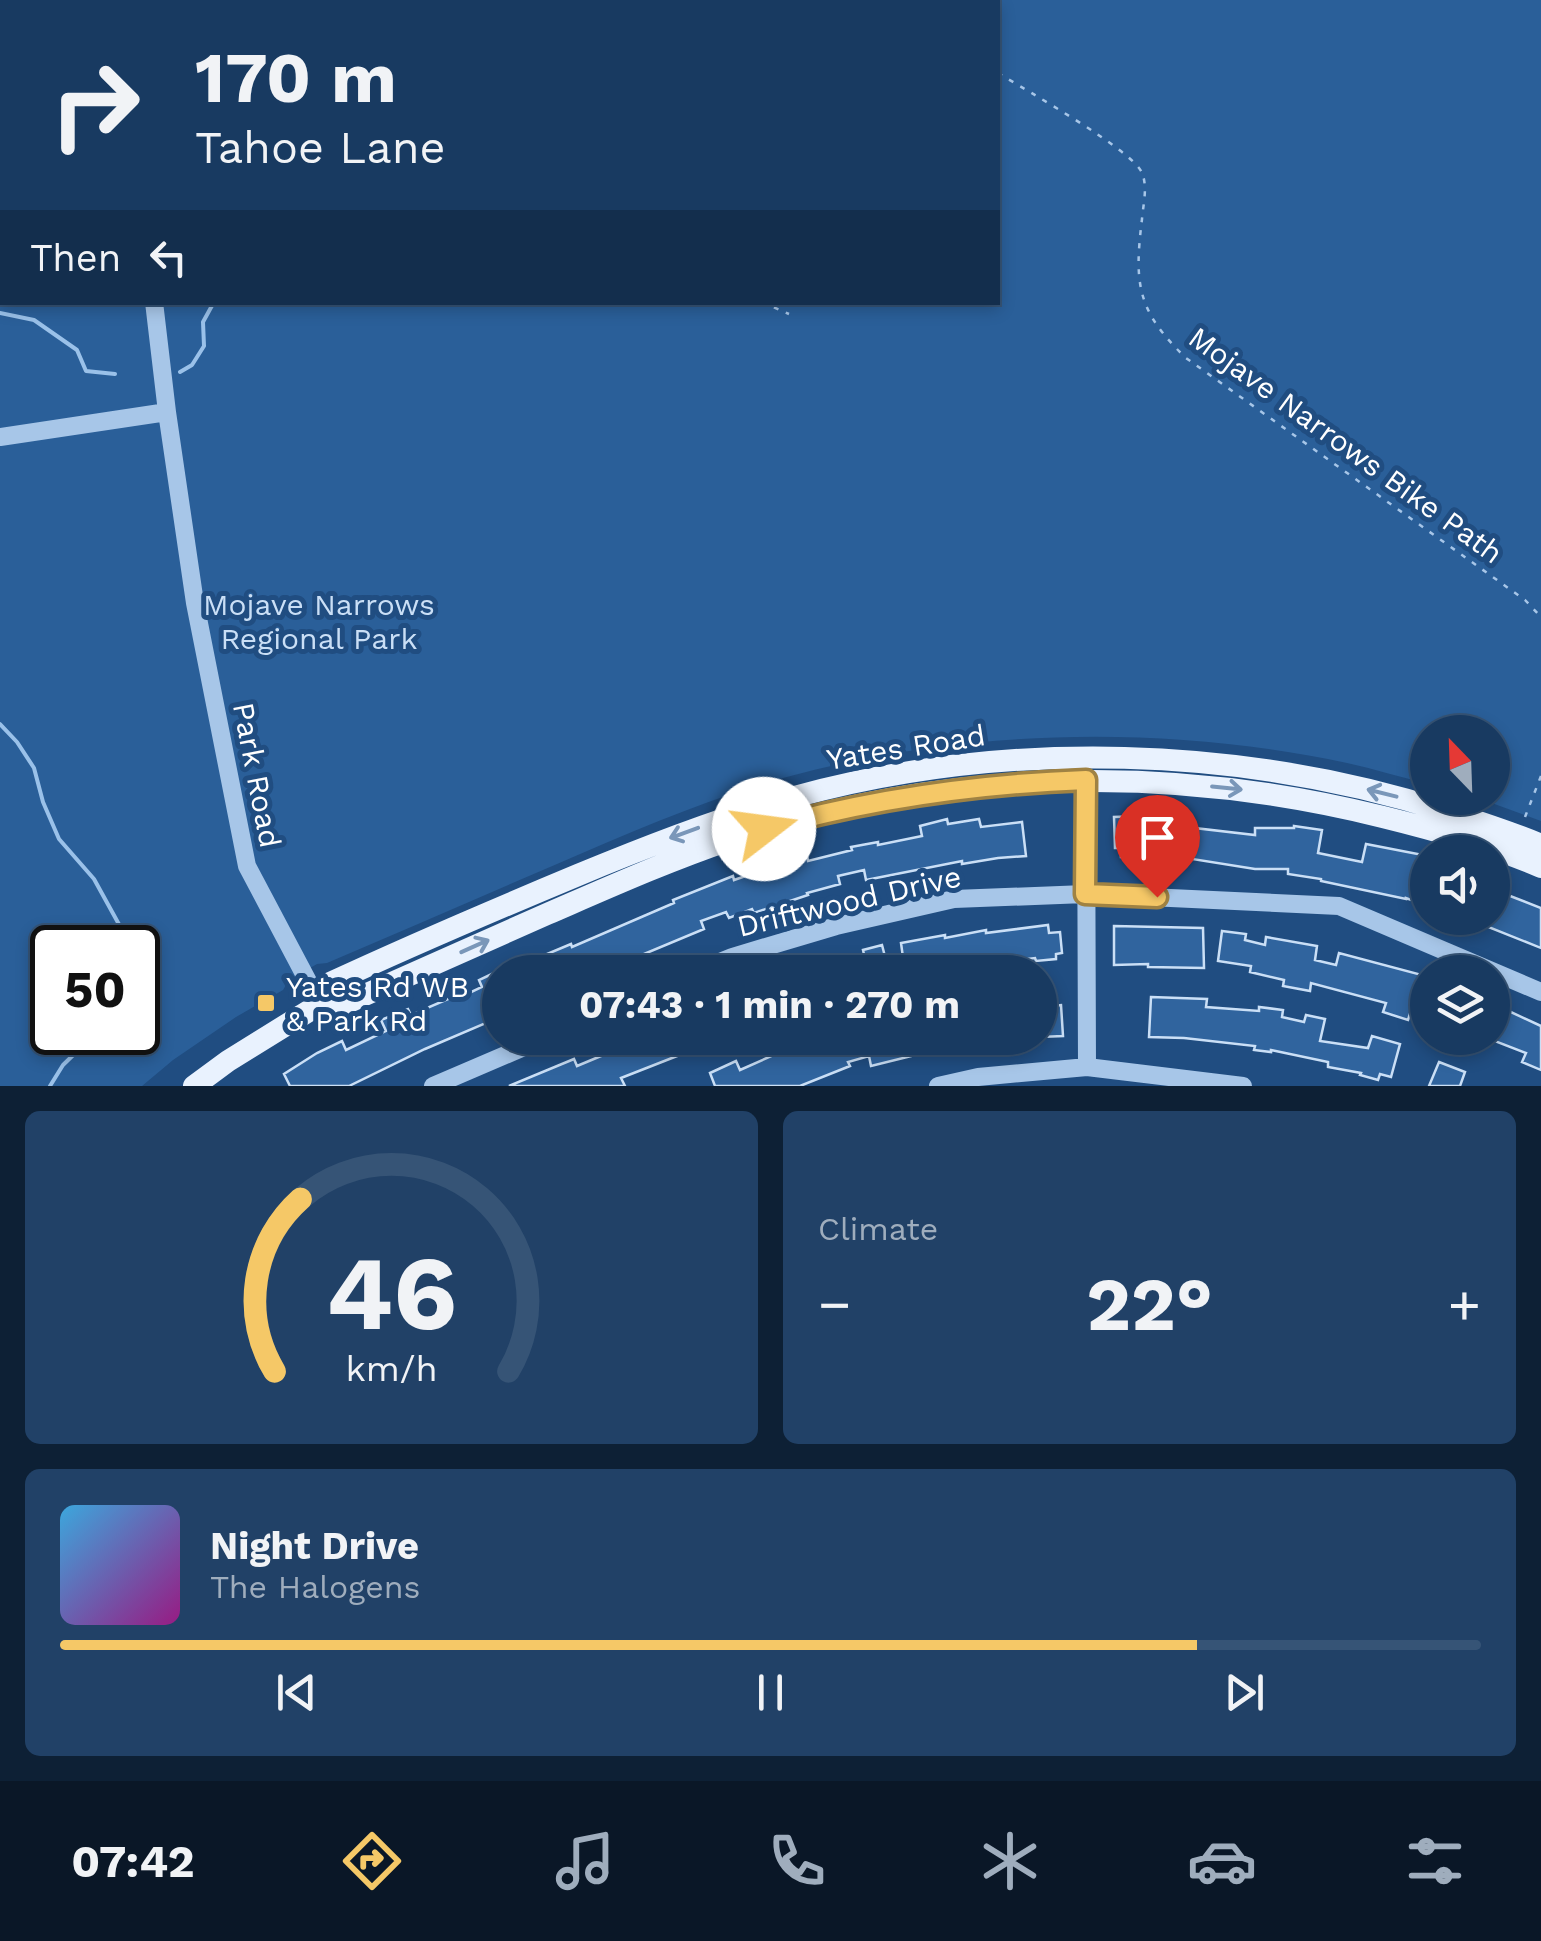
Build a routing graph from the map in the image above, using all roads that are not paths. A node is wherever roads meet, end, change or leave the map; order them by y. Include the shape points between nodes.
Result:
1 (154, 305) edge
2 (167, 412) junction
3 (0, 437) edge
4 (1086, 780) junction
5 (1541, 845) edge
6 (1541, 867) edge
7 (1085, 894) junction
8 (739, 955) edge
9 (1541, 992) edge
10 (320, 1004) junction
11 (505, 1055) edge
12 (1088, 1067) junction
13 (194, 1086) edge
14 (433, 1086) edge
15 (938, 1086) edge
16 (1243, 1086) edge

1 - 2 street, Park Road
2 - 3 street
2 - 10 street, Park Road via 195,603 247,866
4 -> 6 main road, Yates Road via 1178,782 1303,798 1407,822
4 - 7 street
10 -> 4 main road, Yates Road via 340,1006 648,870 782,824 934,792
5 -> 10 main road, Yates Road via 1405,798 1264,769 1065,758 932,769 798,796 661,841 328,984
7 - 8 street, Driftwood Drive via 954,899
7 - 9 street, Driftwood Drive via 1339,906
7 - 12 street
10 - 13 main road, Yates Road
11 - 14 street
12 - 15 street
12 - 16 street

